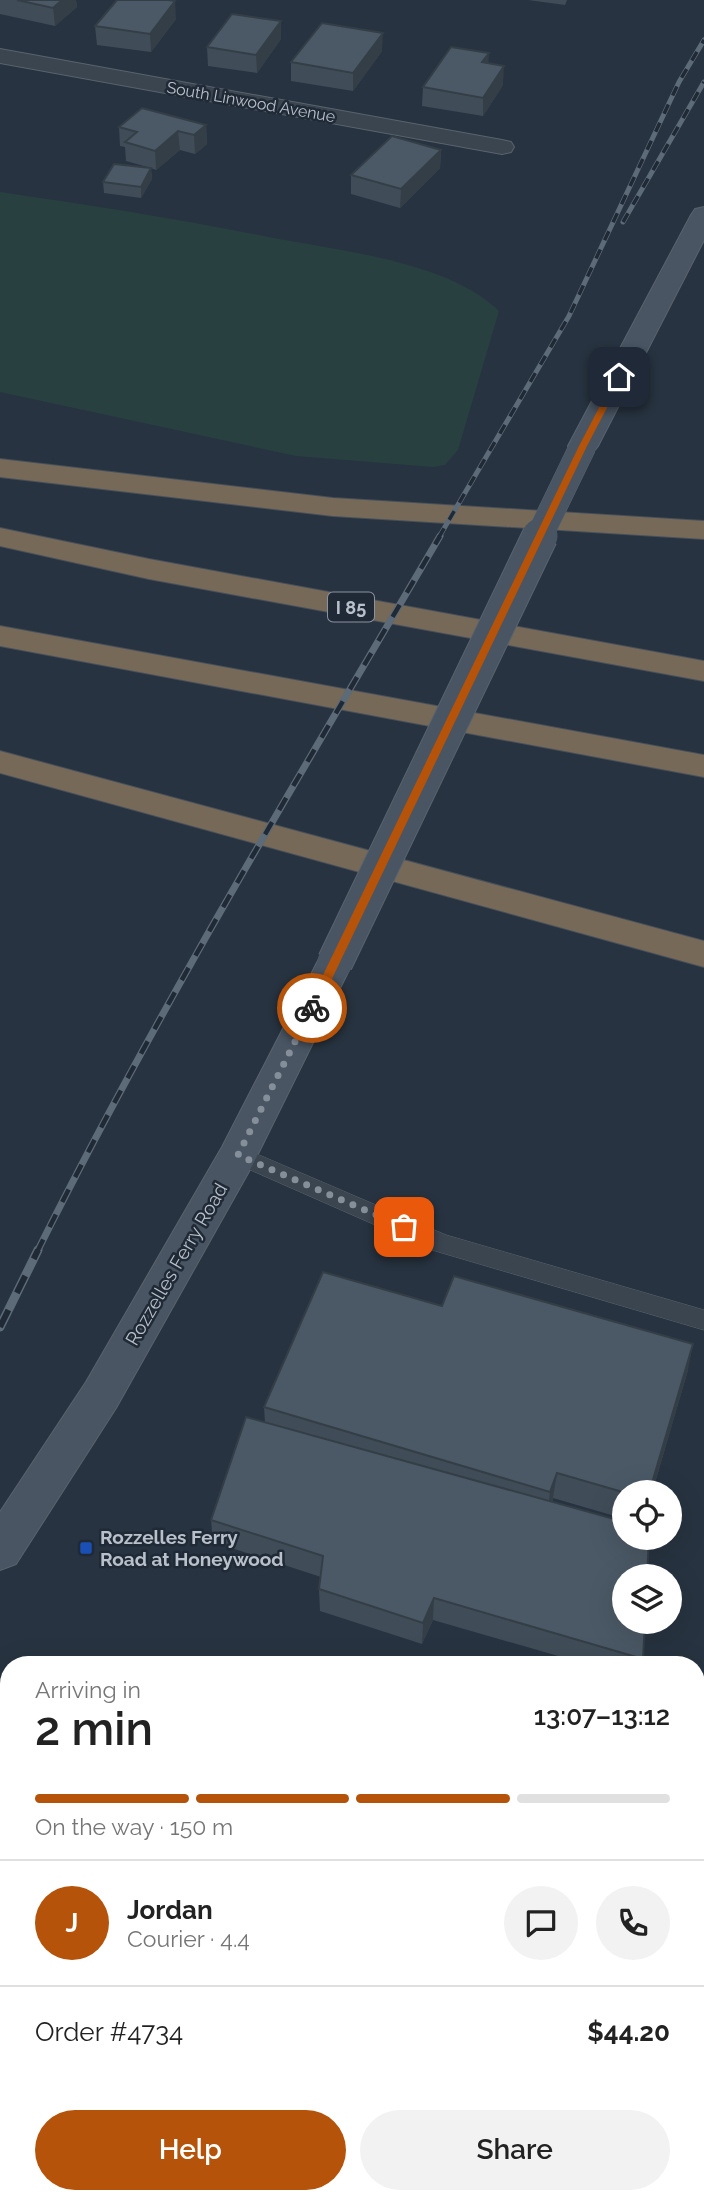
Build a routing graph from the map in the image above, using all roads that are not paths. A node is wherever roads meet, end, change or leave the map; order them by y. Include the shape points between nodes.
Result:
1 (0, 56) edge
2 (502, 147) dead end
3 (704, 215) edge
4 (0, 468) edge
5 (704, 530) edge
6 (0, 537) edge
7 (0, 636) edge
8 (704, 671) edge
9 (0, 762) edge
10 (704, 766) edge
11 (704, 954) edge
12 (238, 1155) junction
13 (704, 1320) edge
14 (0, 1549) edge

1 - 2 street, South Linwood Avenue
3 - 12 street, Rozzelles Ferry Road, bridge via 583,446
4 - 5 highway via 333,507
6 - 8 highway, I 85 via 149,569
7 - 10 highway
9 - 11 highway
12 - 13 lane via 440,1243
12 - 14 street, Rozzelles Ferry Road via 101,1395

